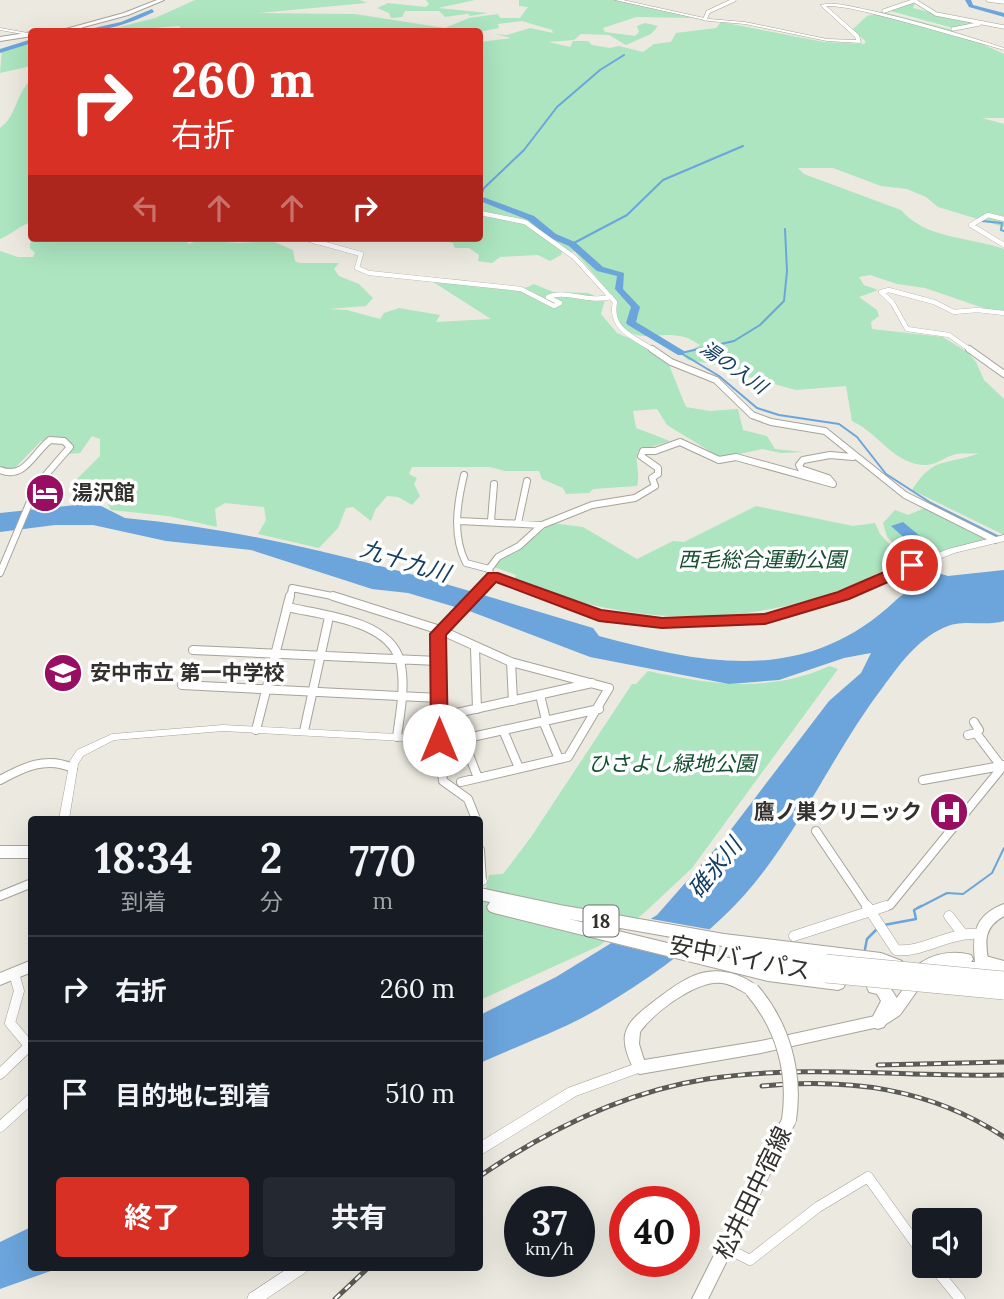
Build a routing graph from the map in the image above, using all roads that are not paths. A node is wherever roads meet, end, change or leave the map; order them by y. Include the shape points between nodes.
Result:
1 (161, 0) edge
2 (617, 0) edge
3 (734, 0) edge
4 (916, 0) edge
5 (988, 0) edge
6 (1004, 2) edge
7 (884, 11) junction
8 (705, 19) junction
9 (982, 23) junction
10 (1004, 27) edge
11 (81, 28) edge
12 (0, 29) edge
13 (953, 29) junction
14 (28, 34) edge
15 (28, 34) edge
16 (0, 39) edge
17 (1004, 50) edge
18 (483, 214) edge
19 (1004, 219) edge
20 (318, 242) edge
21 (1004, 245) edge
22 (611, 298) junction
23 (1004, 313) edge
24 (1004, 374) edge
25 (853, 457) junction
26 (0, 470) edge
27 (464, 475) dead end
28 (527, 481) dead end
29 (494, 484) dead end
30 (459, 521) junction
31 (491, 521) junction
32 (518, 523) junction
33 (542, 525) junction
34 (999, 539) edge
35 (1, 571) edge
36 (490, 575) junction
37 (287, 607) junction
38 (329, 617) junction
39 (442, 629) junction
40 (475, 648) junction
41 (193, 650) dead end
42 (276, 654) junction
43 (321, 656) junction
44 (399, 659) junction
45 (438, 661) junction
46 (511, 662) junction
47 (592, 683) junction
48 (182, 685) dead end
49 (267, 689) junction
50 (313, 691) junction
51 (540, 695) junction
52 (400, 696) junction
53 (439, 698) junction
54 (513, 701) junction
55 (477, 709) junction
56 (599, 709) junction
57 (439, 717) junction
58 (545, 721) junction
59 (974, 722) dead end
60 (256, 730) junction
61 (503, 730) junction
62 (304, 731) junction
63 (397, 737) junction
64 (463, 739) junction
65 (439, 740) junction
66 (559, 759) junction
67 (1002, 766) edge
68 (73, 768) junction
69 (519, 768) junction
70 (478, 778) junction
71 (0, 780) edge
72 (923, 780) dead end
73 (461, 782) dead end
74 (65, 816) edge
75 (475, 816) edge
76 (816, 831) dead end
77 (0, 852) edge
78 (28, 852) edge
79 (28, 885) edge
80 (483, 894) edge
81 (0, 896) edge
82 (1004, 909) edge
83 (870, 912) junction
84 (949, 916) dead end
85 (962, 933) junction
86 (979, 934) junction
87 (794, 936) dead end
88 (715, 950) junction
89 (982, 965) junction
90 (28, 968) edge
91 (826, 968) junction
92 (1004, 968) edge
93 (14, 973) junction
94 (0, 979) edge
95 (914, 980) junction
96 (1004, 980) edge
97 (875, 987) junction
98 (1004, 990) edge
99 (978, 992) dead end
100 (878, 1022) junction
101 (28, 1045) edge
102 (28, 1049) edge
103 (640, 1067) junction
104 (0, 1074) edge
105 (28, 1102) edge
106 (0, 1127) edge
107 (483, 1147) edge
108 (912, 1239) edge
109 (728, 1249) junction
110 (295, 1271) edge
111 (943, 1278) edge
112 (958, 1297) edge
113 (254, 1299) edge
114 (700, 1299) edge

1 - 11 main road
2 - 8 street
3 - 8 street via 708,12
4 - 7 street
4 - 9 street via 936,14
5 - 6 street
7 - 8 street via 840,1 823,3 860,38 856,43
7 - 13 street
9 - 10 street
9 - 13 street
12 - 14 street
13 - 17 street
15 - 16 main road
18 - 22 street via 525,222 574,257
19 - 21 street via 988,215 971,225
20 - 22 street via 361,254 357,268 369,273 522,289 535,300 554,306 560,303 548,298 557,293 587,300
22 - 25 street via 616,304 613,321 653,352 716,380 752,415 825,431
23 - 24 street via 954,313 934,302 881,292 907,329 949,335
25 - 33 street via 803,460 800,469 835,481 826,483 736,457 719,460 680,442 643,452 645,461 658,468 652,478 655,486 645,493 568,512
25 - 34 street via 905,495
26 - 35 street via 19,472 46,442 55,439 70,447 37,485
27 - 30 street via 457,507
28 - 32 street
29 - 31 street
30 - 31 street
30 - 36 street via 463,562
31 - 32 street
32 - 33 street
33 - 36 street via 498,557
34 - 36 street via 951,551 826,602 765,619 662,623 599,615
36 - 39 street
37 - 38 street
37 - 39 street via 292,588 302,589
37 - 42 street
38 - 43 street
38 - 44 street via 383,636
39 - 40 street
39 - 45 street
40 - 46 street
40 - 55 street
41 - 42 street
42 - 43 street
42 - 49 street
43 - 44 street
43 - 50 street
44 - 45 street
44 - 52 street
45 - 53 street
46 - 47 street
46 - 54 street
47 - 51 street
47 - 56 street via 609,688
48 - 49 street
49 - 50 street
49 - 60 street
50 - 52 street
50 - 62 street
51 - 54 street
51 - 58 street
52 - 53 street
52 - 63 street
53 - 57 street
54 - 55 street
55 - 57 street
56 - 58 street
56 - 66 street via 568,757
57 - 65 street
58 - 61 street
58 - 66 street
59 - 67 street via 979,730 972,734
60 - 62 street
60 - 68 street via 193,728 112,737 80,753
61 - 64 street
61 - 69 street
62 - 63 street
63 - 65 street
64 - 65 street
64 - 70 street
65 - 75 street via 443,781 468,799
66 - 69 street
67 - 72 street
67 - 83 street via 896,900
68 - 71 street via 59,762 27,765
68 - 74 street
69 - 70 street
70 - 73 street
76 - 83 street
77 - 78 highway
79 - 81 street
80 - 88 highway
80 - 88 highway, 18
82 - 86 main road via 985,922
83 - 85 street via 898,951
83 - 87 street
84 - 85 street
85 - 86 street
86 - 89 main road
88 - 91 highway, 安中バイパス / 18
88 - 95 highway via 881,960
88 - 97 highway via 768,974
89 - 92 highway
89 - 95 main road via 940,967
89 - 96 highway
89 - 99 street
90 - 93 main road
91 - 96 highway, 安中バイパス / 18, bridge
91 - 98 highway, 安中バイパス / 18, bridge
93 - 94 main road
93 - 101 street via 19,991 10,1023
95 - 97 highway
95 - 100 main road via 895,1011
97 - 100 highway via 890,1000
100 - 103 main road
102 - 104 street
103 - 107 street via 562,1097
103 - 109 main road, 松井田中宿線, bridge via 633,1032 641,1020 687,983 722,976 752,990 766,1007 788,1066 793,1096 789,1120
105 - 106 street
108 - 109 street via 867,1177 750,1260
109 - 114 main road, 松井田中宿線
110 - 113 street
111 - 112 street

